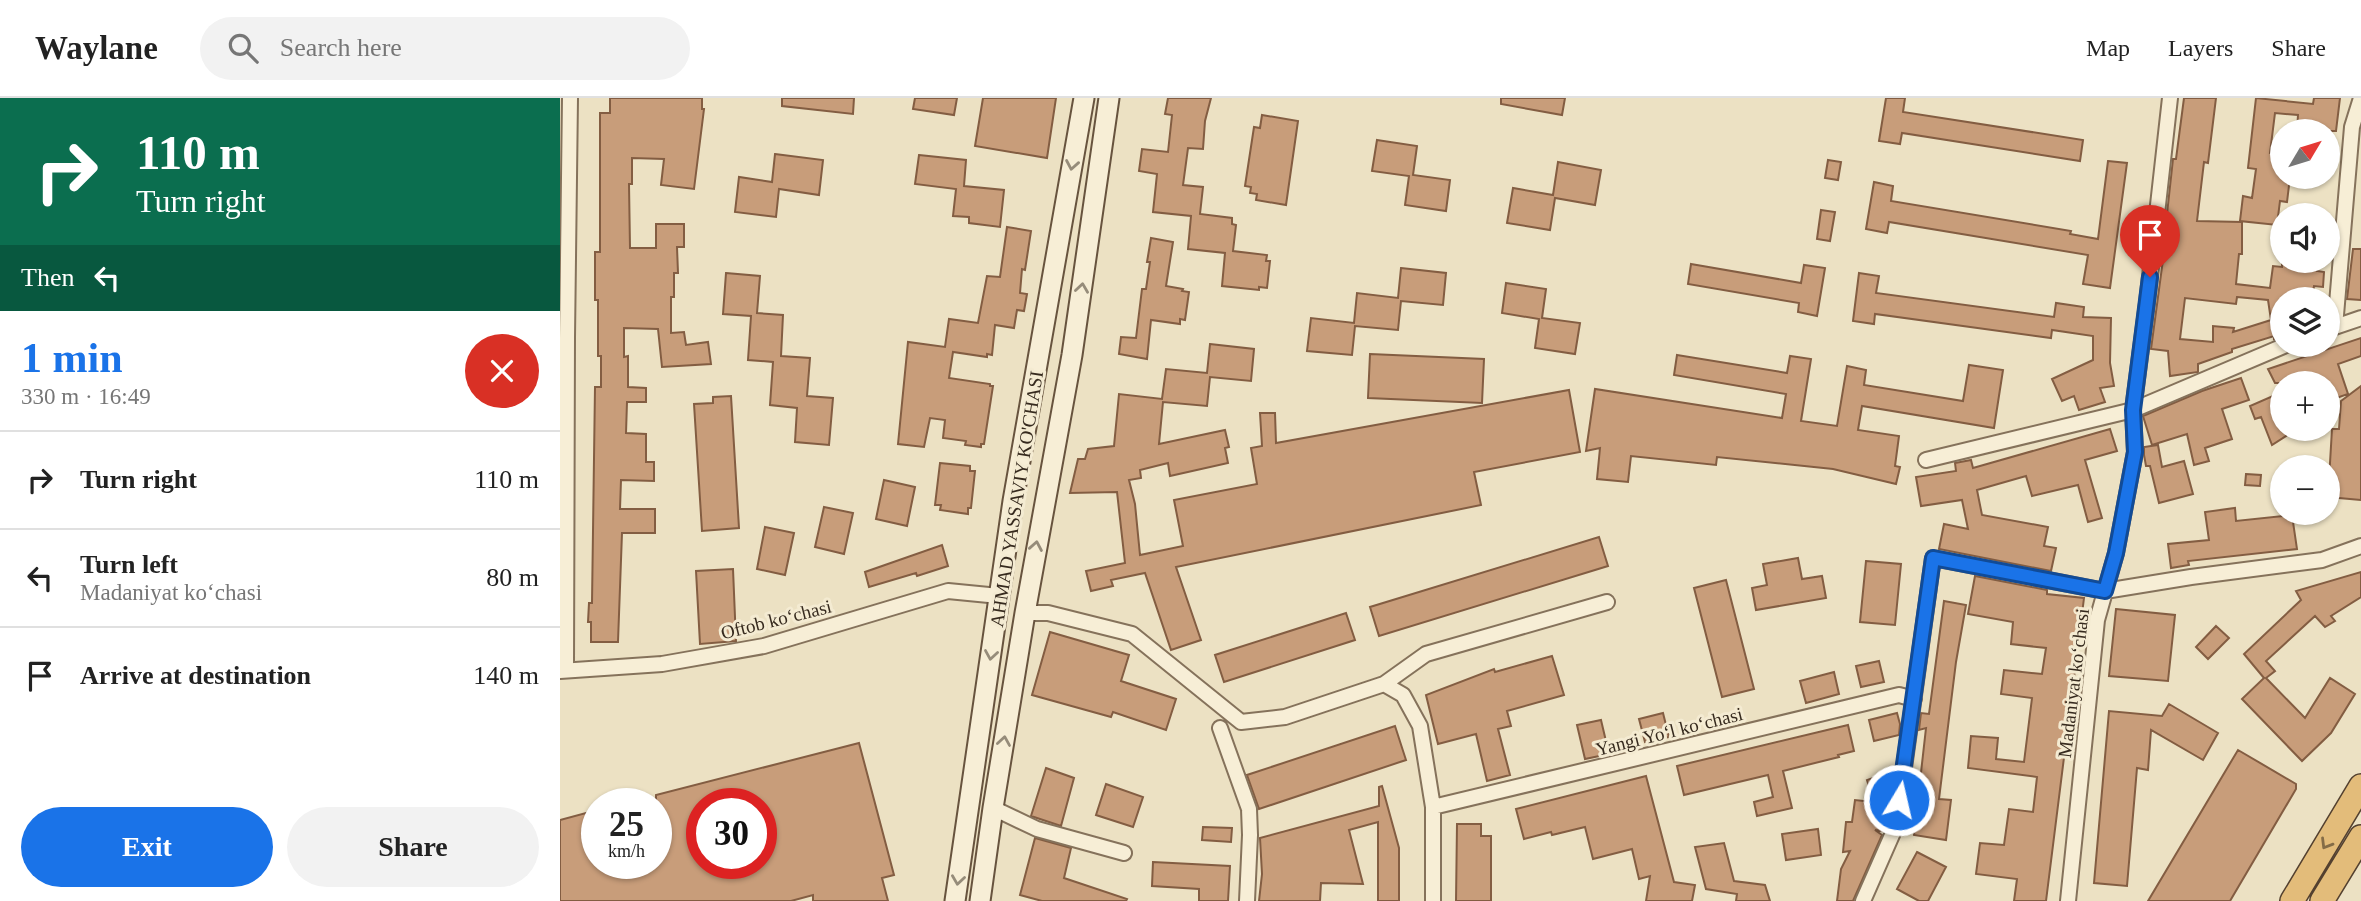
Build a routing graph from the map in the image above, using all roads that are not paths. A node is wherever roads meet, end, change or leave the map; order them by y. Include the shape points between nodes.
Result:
1 (570, 98) edge
2 (1084, 98) edge
3 (1109, 98) edge
4 (2170, 98) edge
5 (2361, 98) edge
6 (2335, 287) edge
7 (2361, 318) edge
8 (2340, 326) edge
9 (563, 338) edge
10 (2270, 352) edge
11 (2133, 410) junction
12 (1926, 460) dead end
13 (2361, 546) edge
14 (2105, 591) junction
15 (999, 596) junction
16 (1607, 602) dead end
17 (1025, 613) junction
18 (563, 670) edge
19 (1384, 684) junction
20 (1914, 699) junction
21 (1220, 728) dead end
22 (2361, 786) edge
23 (1433, 807) junction
24 (993, 808) junction
25 (2361, 837) edge
26 (1124, 853) dead end
27 (955, 901) edge
28 (980, 901) edge
29 (1247, 901) edge
30 (1433, 901) edge
31 (1863, 901) edge
32 (2068, 901) edge
33 (2292, 901) edge
34 (2322, 901) edge

1 - 9 street
2 -> 15 main road, AHMAD YASSAVIY KO'CHASI
17 -> 3 main road, AHMAD YASSAVIY KO'CHASI via 1072,355
4 - 11 street, Madaniyat koʻchasi
5 - 6 street via 2352,127
7 - 8 street
9 - 18 street
10 - 11 street
11 - 12 street
11 - 14 street, Madaniyat koʻchasi via 2135,452
13 - 14 street via 2322,560
14 - 20 street via 1933,558
14 - 32 street, Madaniyat koʻchasi via 2097,620
15 - 18 street, Oftob koʻchasi via 948,591 764,646 662,664
15 -> 27 main road, AHMAD YASSAVIY KO'CHASI
16 - 19 street via 1426,654
17 - 19 street via 1048,612 1132,635 1241,722 1285,717
24 -> 17 main road, AHMAD YASSAVIY KO'CHASI
19 - 23 street via 1403,695 1420,726
20 - 23 street, Yangi Yoʻl koʻchasi via 1899,695
20 - 31 street via 1896,826
21 - 29 street via 1249,809
22 -> 33 highway
23 - 30 street
24 - 26 street via 1037,829
24 - 28 main road, AHMAD YASSAVIY KO'CHASI
25 - 34 highway

